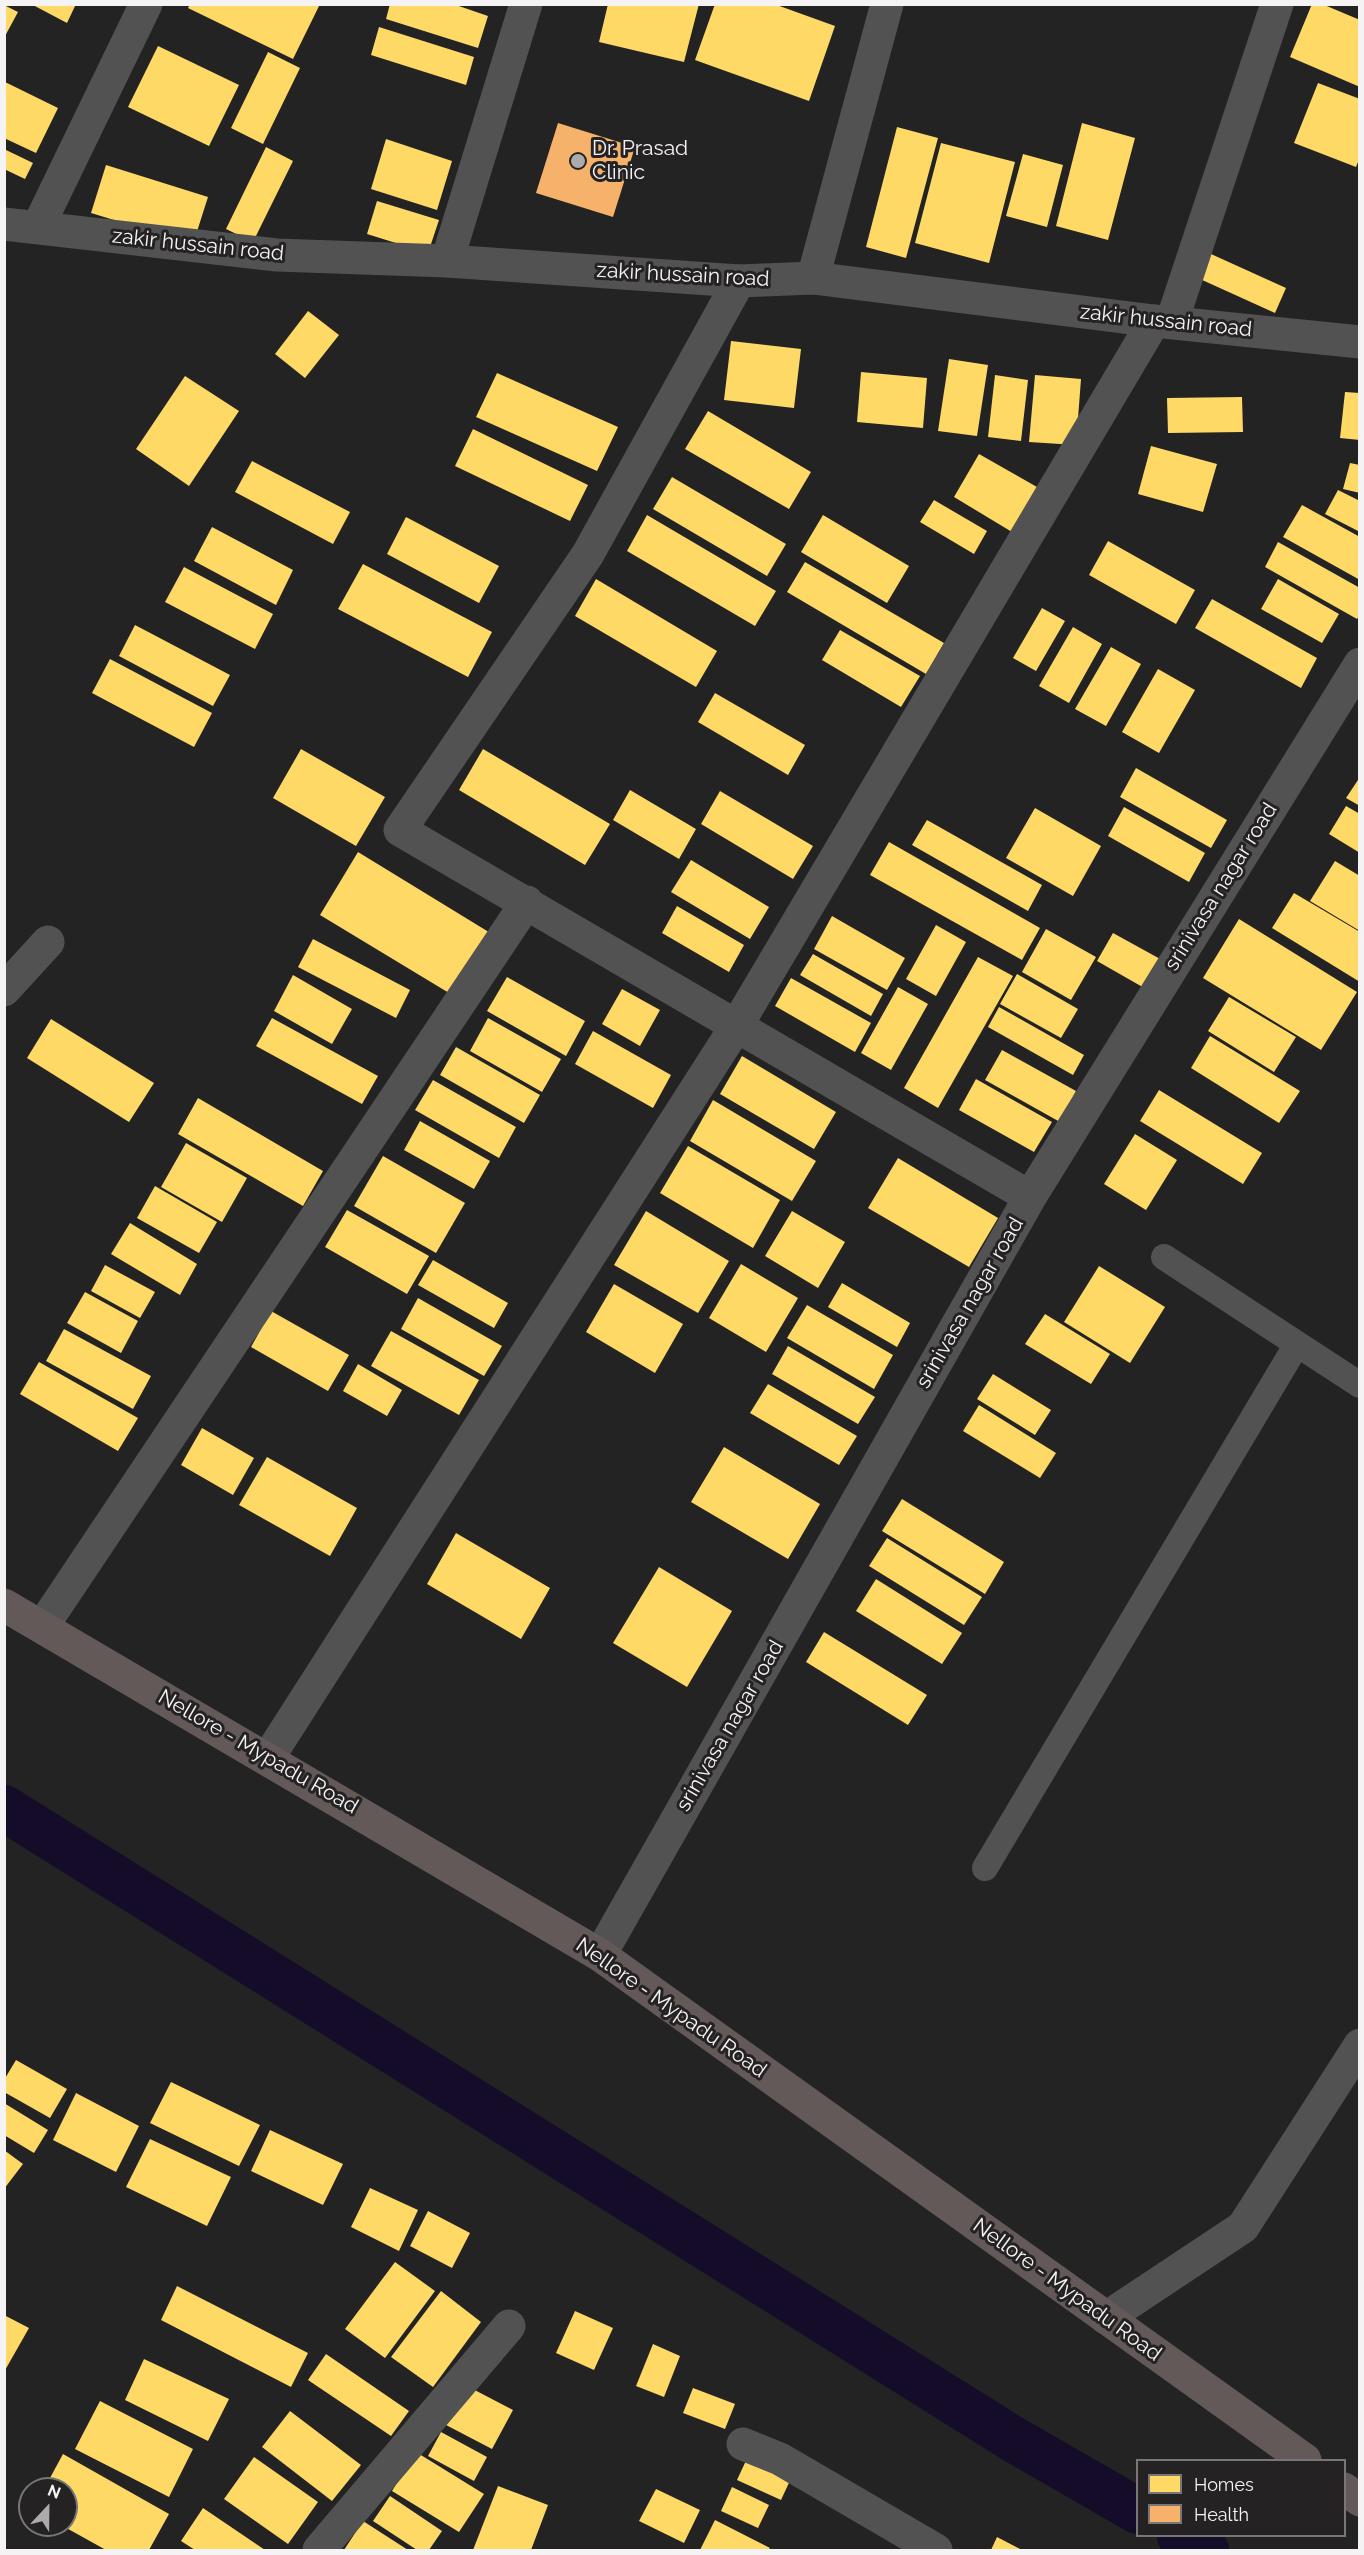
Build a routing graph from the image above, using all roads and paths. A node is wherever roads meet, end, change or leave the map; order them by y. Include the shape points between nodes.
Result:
1 (146, 4) edge
2 (526, 4) edge
3 (887, 4) edge
4 (1278, 4) edge
5 (4, 224) edge
6 (38, 226) junction
7 (447, 261) junction
8 (813, 278) junction
9 (739, 281) junction
10 (1163, 321) junction
11 (1359, 342) edge
12 (1359, 664) edge
13 (527, 902) junction
14 (48, 942) dead end
15 (4, 990) edge
16 (737, 1025) junction
17 (1030, 1197) junction
18 (1164, 1257) dead end
19 (1297, 1344) junction
20 (1359, 1385) edge
21 (4, 1605) edge
22 (42, 1627) junction
23 (268, 1758) junction
24 (984, 1868) dead end
25 (600, 1955) junction
26 (1359, 2044) edge
27 (1106, 2318) junction
28 (509, 2326) dead end
29 (743, 2444) dead end
30 (1304, 2459) edge
31 (1346, 2490) edge
32 (1359, 2500) edge
33 (319, 2550) edge
34 (936, 2550) edge

1 - 6 street
2 - 7 street
3 - 8 street
4 - 10 street
5 - 6 street, zakir hussain road
6 - 7 street, zakir hussain road via 277,255
7 - 9 street, zakir hussain road
8 - 9 street, zakir hussain road
8 - 10 street, zakir hussain road
9 - 13 street via 588,554 400,830
10 - 11 street, zakir hussain road
10 - 16 street
12 - 17 street, srinivasa nagar road
13 - 16 street
13 - 22 street
14 - 15 street
16 - 17 street
16 - 23 street
17 - 25 street, srinivasa nagar road
18 - 19 lane
19 - 20 lane
19 - 24 lane
21 - 22 main road, Nellore - Mypadu Road
22 - 23 main road, Nellore - Mypadu Road
23 - 25 main road, Nellore - Mypadu Road
25 - 27 main road, Nellore - Mypadu Road
26 - 27 street via 1243,2227
27 - 30 main road, Nellore - Mypadu Road
28 - 33 street
29 - 34 street via 780,2458
31 - 32 main road

